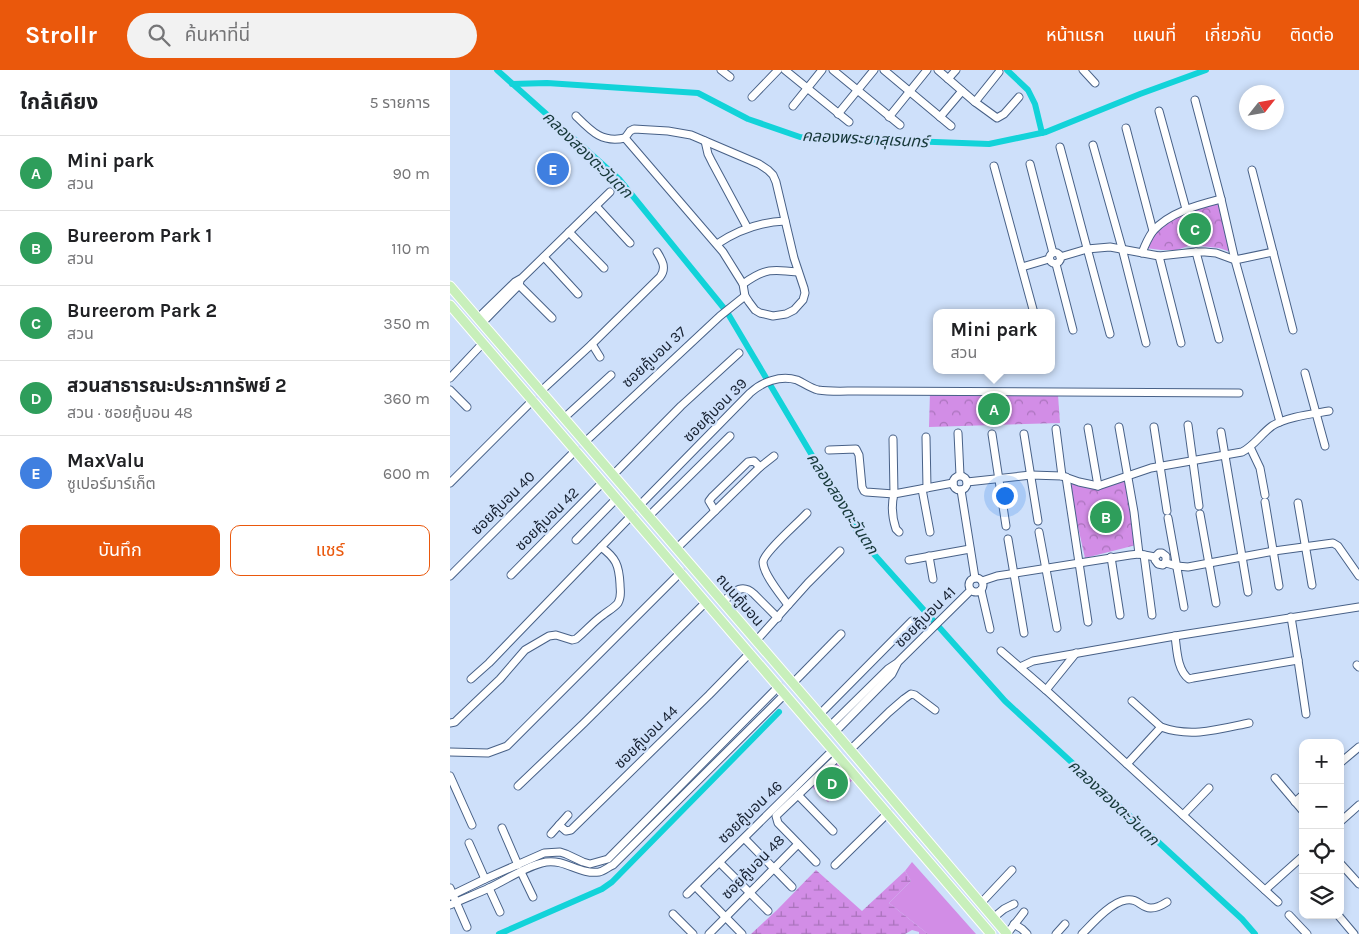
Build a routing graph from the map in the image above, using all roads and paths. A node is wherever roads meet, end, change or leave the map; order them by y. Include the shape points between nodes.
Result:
1 (721, 70) edge
2 (778, 70) edge
3 (785, 70) edge
4 (822, 70) edge
5 (833, 70) edge
6 (874, 70) edge
7 (884, 70) edge
8 (927, 70) edge
9 (938, 70) edge
10 (956, 70) edge
11 (1083, 70) edge
12 (999, 72) dead end
13 (730, 77) dead end
14 (948, 79) junction
15 (1095, 83) dead end
16 (808, 88) junction
17 (858, 91) junction
18 (910, 91) junction
19 (962, 91) junction
20 (752, 97) dead end
21 (1019, 97) dead end
22 (1195, 100) dead end
23 (975, 102) junction
24 (793, 106) dead end
25 (1159, 111) dead end
26 (838, 114) junction
27 (576, 116) dead end
28 (889, 117) junction
29 (940, 117) junction
30 (849, 122) dead end
31 (900, 125) dead end
32 (951, 126) dead end
33 (1126, 128) dead end
34 (625, 138) junction
35 (705, 141) junction
36 (1093, 145) dead end
37 (1060, 147) dead end
38 (1030, 164) dead end
39 (994, 166) dead end
40 (1252, 170) dead end
41 (610, 192) dead end
42 (1222, 199) junction
43 (596, 206) junction
44 (1186, 209) junction
45 (785, 221) junction
46 (747, 227) junction
47 (1154, 231) junction
48 (569, 232) junction
49 (630, 243) dead end
50 (717, 244) junction
51 (1122, 248) junction
52 (1087, 249) junction
53 (657, 252) dead end
54 (1196, 252) junction
55 (1273, 252) junction
56 (1142, 253) junction
57 (1051, 256) junction
58 (1159, 256) junction
59 (544, 257) junction
60 (1058, 260) junction
61 (1235, 260) junction
62 (1022, 267) junction
63 (604, 268) dead end
64 (798, 272) junction
65 (519, 282) junction
66 (744, 284) junction
67 (450, 286) edge
68 (578, 294) dead end
69 (745, 296) junction
70 (450, 305) edge
71 (1033, 309) edge
72 (552, 318) dead end
73 (480, 320) junction
74 (1073, 330) dead end
75 (1294, 330) dead end
76 (1110, 334) dead end
77 (1219, 338) dead end
78 (484, 343) junction
79 (1146, 343) dead end
80 (1181, 343) dead end
81 (592, 344) junction
82 (739, 353) dead end
83 (600, 357) dead end
84 (1306, 373) dead end
85 (611, 375) dead end
86 (450, 378) edge
87 (450, 390) edge
88 (541, 391) junction
89 (1239, 394) dead end
90 (533, 400) junction
91 (467, 407) dead end
92 (1329, 410) dead end
93 (1316, 413) junction
94 (564, 418) junction
95 (1280, 422) junction
96 (1188, 425) dead end
97 (1119, 427) dead end
98 (1154, 427) dead end
99 (1088, 428) dead end
100 (1056, 429) dead end
101 (1221, 432) dead end
102 (958, 433) dead end
103 (992, 434) dead end
104 (1024, 434) dead end
105 (730, 436) dead end
106 (926, 437) dead end
107 (893, 439) dead end
108 (585, 442) junction
109 (1325, 446) dead end
110 (1250, 447) junction
111 (576, 450) junction
112 (828, 450) dead end
113 (774, 456) dead end
114 (1226, 456) junction
115 (1193, 461) junction
116 (1161, 466) junction
117 (760, 467) junction
118 (613, 475) junction
119 (1031, 475) junction
120 (960, 476) junction
121 (1064, 476) junction
122 (1128, 476) junction
123 (999, 478) junction
124 (603, 482) junction
125 (967, 482) junction
126 (450, 483) edge
127 (953, 483) junction
128 (1098, 486) junction
129 (925, 488) junction
130 (961, 490) junction
131 (894, 494) junction
132 (617, 498) junction
133 (1298, 503) dead end
134 (640, 505) junction
135 (716, 511) junction
136 (807, 513) dead end
137 (632, 515) junction
138 (649, 516) junction
139 (1038, 521) dead end
140 (1006, 526) dead end
141 (899, 532) dead end
142 (930, 532) dead end
143 (1039, 532) dead end
144 (576, 540) dead end
145 (1008, 540) dead end
146 (601, 547) junction
147 (1305, 547) junction
148 (677, 548) junction
149 (970, 549) junction
150 (840, 551) dead end
151 (1274, 551) junction
152 (1142, 554) junction
153 (929, 556) junction
154 (1111, 557) junction
155 (1242, 557) junction
156 (908, 560) dead end
157 (1209, 562) junction
158 (1079, 563) junction
159 (1177, 566) junction
160 (1046, 568) junction
161 (681, 572) junction
162 (1014, 574) junction
163 (511, 575) dead end
164 (450, 576) edge
165 (1359, 576) edge
166 (933, 580) dead end
167 (978, 580) junction
168 (1312, 585) dead end
169 (1279, 586) dead end
170 (971, 590) junction
171 (981, 590) junction
172 (1248, 592) dead end
173 (706, 602) junction
174 (723, 602) junction
175 (1216, 603) dead end
176 (788, 605) junction
177 (1359, 606) edge
178 (1184, 607) dead end
179 (1120, 615) dead end
180 (1152, 615) dead end
181 (1291, 617) junction
182 (778, 618) junction
183 (912, 621) dead end
184 (1088, 622) dead end
185 (1057, 628) dead end
186 (990, 630) dead end
187 (1024, 633) dead end
188 (842, 634) dead end
189 (1175, 636) junction
190 (756, 641) junction
191 (1001, 651) dead end
192 (750, 652) junction
193 (1076, 654) junction
194 (1298, 660) junction
195 (1020, 667) junction
196 (471, 679) dead end
197 (793, 683) junction
198 (782, 690) junction
199 (1046, 690) junction
200 (1132, 701) dead end
201 (935, 710) dead end
202 (820, 714) junction
203 (1306, 714) dead end
204 (450, 723) edge
205 (1249, 723) dead end
206 (1161, 728) junction
207 (833, 729) junction
208 (1359, 747) edge
209 (850, 750) junction
210 (450, 752) edge
211 (836, 753) junction
212 (1344, 760) edge
213 (1127, 764) junction
214 (450, 776) edge
215 (1275, 778) dead end
216 (518, 786) dead end
217 (1209, 788) dead end
218 (798, 795) junction
219 (1299, 799) edge
220 (1296, 802) junction
221 (1359, 805) edge
222 (1299, 806) edge
223 (888, 813) junction
224 (568, 815) dead end
225 (1183, 815) junction
226 (1344, 818) edge
227 (472, 825) dead end
228 (559, 825) junction
229 (502, 828) dead end
230 (833, 831) dead end
231 (552, 834) dead end
232 (746, 840) dead end
233 (469, 843) dead end
234 (798, 844) junction
235 (1299, 860) edge
236 (816, 862) dead end
237 (722, 865) dead end
238 (835, 866) dead end
239 (1344, 867) edge
240 (520, 868) junction
241 (773, 868) junction
242 (1012, 870) dead end
243 (485, 878) junction
244 (1359, 884) edge
245 (792, 887) dead end
246 (489, 888) junction
247 (698, 889) dead end
248 (1265, 890) junction
249 (749, 892) junction
250 (451, 893) edge
251 (686, 894) dead end
252 (533, 896) dead end
253 (1167, 902) dead end
254 (1278, 902) dead end
255 (454, 903) edge
256 (981, 903) junction
257 (1014, 904) dead end
258 (768, 911) dead end
259 (500, 912) dead end
260 (1024, 912) dead end
261 (673, 914) dead end
262 (1289, 915) dead end
263 (725, 917) junction
264 (993, 918) junction
265 (1341, 919) edge
266 (1014, 924) junction
267 (1065, 924) dead end
268 (467, 927) dead end
269 (693, 934) edge
270 (708, 934) edge
271 (742, 934) edge
272 (991, 934) edge
273 (1007, 934) edge
274 (1027, 934) edge
275 (1056, 934) edge
276 (1082, 934) edge
277 (1307, 934) edge
278 (1354, 934) edge

1 - 13 street
2 - 20 street
3 - 16 street
4 - 16 street
5 - 17 street
6 - 17 street
7 - 18 street
8 - 18 street
9 - 14 street
10 - 14 street
11 - 15 street
12 - 23 street
14 - 19 street
16 - 24 street
16 - 26 street
17 - 26 street
17 - 28 street
18 - 28 street
18 - 29 street
19 - 23 street
19 - 29 street
21 - 23 street via 997,118
22 - 42 street
25 - 44 street
26 - 30 street
27 - 34 street via 601,137
28 - 31 street
29 - 32 street
33 - 47 street
34 - 35 street via 630,131 640,129 682,132
34 - 50 street
35 - 45 street via 768,170 776,182
35 - 46 street via 708,154
36 - 51 street
37 - 52 street
38 - 57 street
39 - 62 street
40 - 55 street
41 - 43 street
42 - 44 street
42 - 61 street
43 - 48 street
43 - 49 street
44 - 47 street
45 - 46 street
45 - 64 street
46 - 50 street
47 - 56 street
48 - 59 street
48 - 63 street
50 - 66 street
51 - 52 street
51 - 56 street
51 - 79 street
52 - 60 street
52 - 76 street
53 - 81 street via 664,264 664,273
54 - 58 street
54 - 61 street
54 - 77 street
55 - 61 street
55 - 75 street
56 - 58 street
57 - 60 street via 1053,264
57 - 62 street
58 - 80 street
59 - 65 street
59 - 68 street
60 - 74 street
61 - 95 street
62 - 71 street
64 - 66 street via 765,271
64 - 69 street via 805,293 794,310 786,314 760,313
65 - 72 street
65 - 73 street
66 - 69 street
67 - 73 main road, ถนนคู้บอน
69 - 108 street, ซอยคู้บอน 37
70 - 78 main road, ถนนคู้บอน
73 - 88 main road, ถนนคู้บอน
78 - 86 street
78 - 90 main road, ถนนคู้บอน
81 - 83 street
81 - 88 street
82 - 118 street
84 - 93 street
85 - 94 street
87 - 91 street
88 - 94 main road, ถนนคู้บอน
89 - 134 street, ซอยคู้บอน 39 via 819,390 796,380 776,380 760,385 750,393
90 - 111 main road, ถนนคู้บอน
90 - 126 street
92 - 93 street
93 - 95 street
93 - 109 street
94 - 108 main road, ถนนคู้บอน
95 - 110 street
96 - 115 street
97 - 122 street
98 - 116 street
99 - 128 street
100 - 121 street
101 - 114 street
102 - 120 street
103 - 123 street
104 - 119 street
105 - 138 street
106 - 129 street
107 - 131 street
108 - 118 main road, ถนนคู้บอน
110 - 114 street
110 - 151 street via 1260,468
111 - 124 main road, ถนนคู้บอน
111 - 164 street, ซอยคู้บอน 40
112 - 131 street via 856,449 864,491
113 - 117 street
114 - 115 street
114 - 155 street
115 - 116 street
115 - 157 street
116 - 122 street
116 - 159 street
117 - 135 street
117 - 135 street via 754,461 748,462 712,497 709,501
118 - 134 main road, ถนนคู้บอน
119 - 121 street
119 - 123 street
119 - 139 street
120 - 125 street
120 - 127 street
121 - 128 street
121 - 158 street
122 - 128 street
122 - 152 street
123 - 125 street
123 - 140 street
124 - 132 main road, ถนนคู้บอน
124 - 163 street, ซอยคู้บอน 42
125 - 130 street
127 - 129 street
127 - 130 street
129 - 131 street
129 - 142 street
130 - 149 street
131 - 141 street via 894,521
132 - 137 main road, ถนนคู้บอน
132 - 144 street
133 - 147 street
134 - 138 main road, ถนนคู้บอน
135 - 148 street
136 - 176 street via 763,561 769,578
137 - 146 street
137 - 161 main road, ถนนคู้บอน
138 - 148 main road, ถนนคู้บอน
143 - 160 street
145 - 162 street
146 - 196 street
146 - 204 street via 614,559 620,572 621,596 618,603 576,639 548,636 525,650 500,679 455,722
147 - 151 street
147 - 165 street via 1336,544
147 - 168 street
148 - 174 main road, ถนนคู้บอน
149 - 153 street
149 - 167 street
150 - 176 street
151 - 155 street
151 - 169 street
152 - 154 street
152 - 159 street via 1155,557 1159,553 1164,554 1166,563
152 - 180 street
153 - 156 street
153 - 166 street
154 - 158 street
154 - 179 street
155 - 157 street
155 - 172 street
157 - 159 street
157 - 175 street
158 - 160 street
158 - 184 street
159 - 178 street
160 - 162 street
160 - 185 street
161 - 173 main road, ถนนคู้บอน
161 - 210 street via 507,746 488,753
162 - 167 street
162 - 187 street
167 - 170 street via 970,582
167 - 171 street via 983,586
170 - 171 street
170 - 207 street, ซอยคู้บอน 41 via 897,664 888,669
171 - 186 street
173 - 192 main road, ถนนคู้บอน
173 - 216 street
174 - 182 street via 741,588 750,590
174 - 190 main road, ถนนคู้บอน
176 - 182 street
177 - 181 street
181 - 189 street
181 - 194 street
182 - 190 street
183 - 202 street
188 - 197 street
189 - 193 street
189 - 194 street via 1181,668 1188,679
190 - 197 main road, ถนนคู้บอน
191 - 195 street
192 - 198 main road, ถนนคู้บอน
192 - 228 street, ซอยคู้บอน 44 via 570,830 566,831
193 - 195 street via 1033,661
193 - 199 street
194 - 203 street
195 - 199 street
197 - 202 main road, ถนนคู้บอน
198 - 211 main road, ถนนคู้บอน
198 - 240 street via 602,871 592,872 556,862
199 - 213 street
200 - 206 street
201 - 209 street via 915,695 908,695
202 - 207 main road, ถนนคู้บอน
205 - 206 street via 1196,733
206 - 213 street
207 - 209 main road, ถนนคู้บอน
208 - 212 street
209 - 256 main road, ถนนคู้บอน
211 - 218 street, ซอยคู้บอน 48
211 - 223 main road, ถนนคู้บอน
211 - 251 street, ซอยคู้บอน 46
213 - 225 street
214 - 227 street
215 - 220 street
217 - 225 street
218 - 230 street
218 - 234 street, ซอยคู้บอน 48 via 776,816
219 - 220 street
220 - 222 street
221 - 226 street
223 - 238 street
223 - 272 main road, ถนนคู้บอน
224 - 228 street
225 - 248 street
228 - 231 street
229 - 240 street
232 - 241 street
233 - 243 street
234 - 236 street
234 - 241 street, ซอยคู้บอน 48
235 - 248 street
237 - 249 street
239 - 244 street
240 - 243 street
240 - 246 street
240 - 252 street
241 - 245 street
241 - 249 street, ซอยคู้บอน 48
242 - 256 street
243 - 250 street
246 - 255 street
246 - 259 street
247 - 263 street
248 - 254 street
249 - 258 street
249 - 263 street, ซอยคู้บอน 48
250 - 255 street
253 - 276 street via 1158,908 1148,908 1124,900 1111,907
255 - 268 street
256 - 264 main road, ถนนคู้บอน
257 - 264 street
260 - 266 street
261 - 269 street
262 - 277 street
263 - 270 street, ซอยคู้บอน 48
263 - 271 street
264 - 273 main road, ถนนคู้บอน
265 - 278 street
266 - 273 street
266 - 274 street
267 - 275 street

